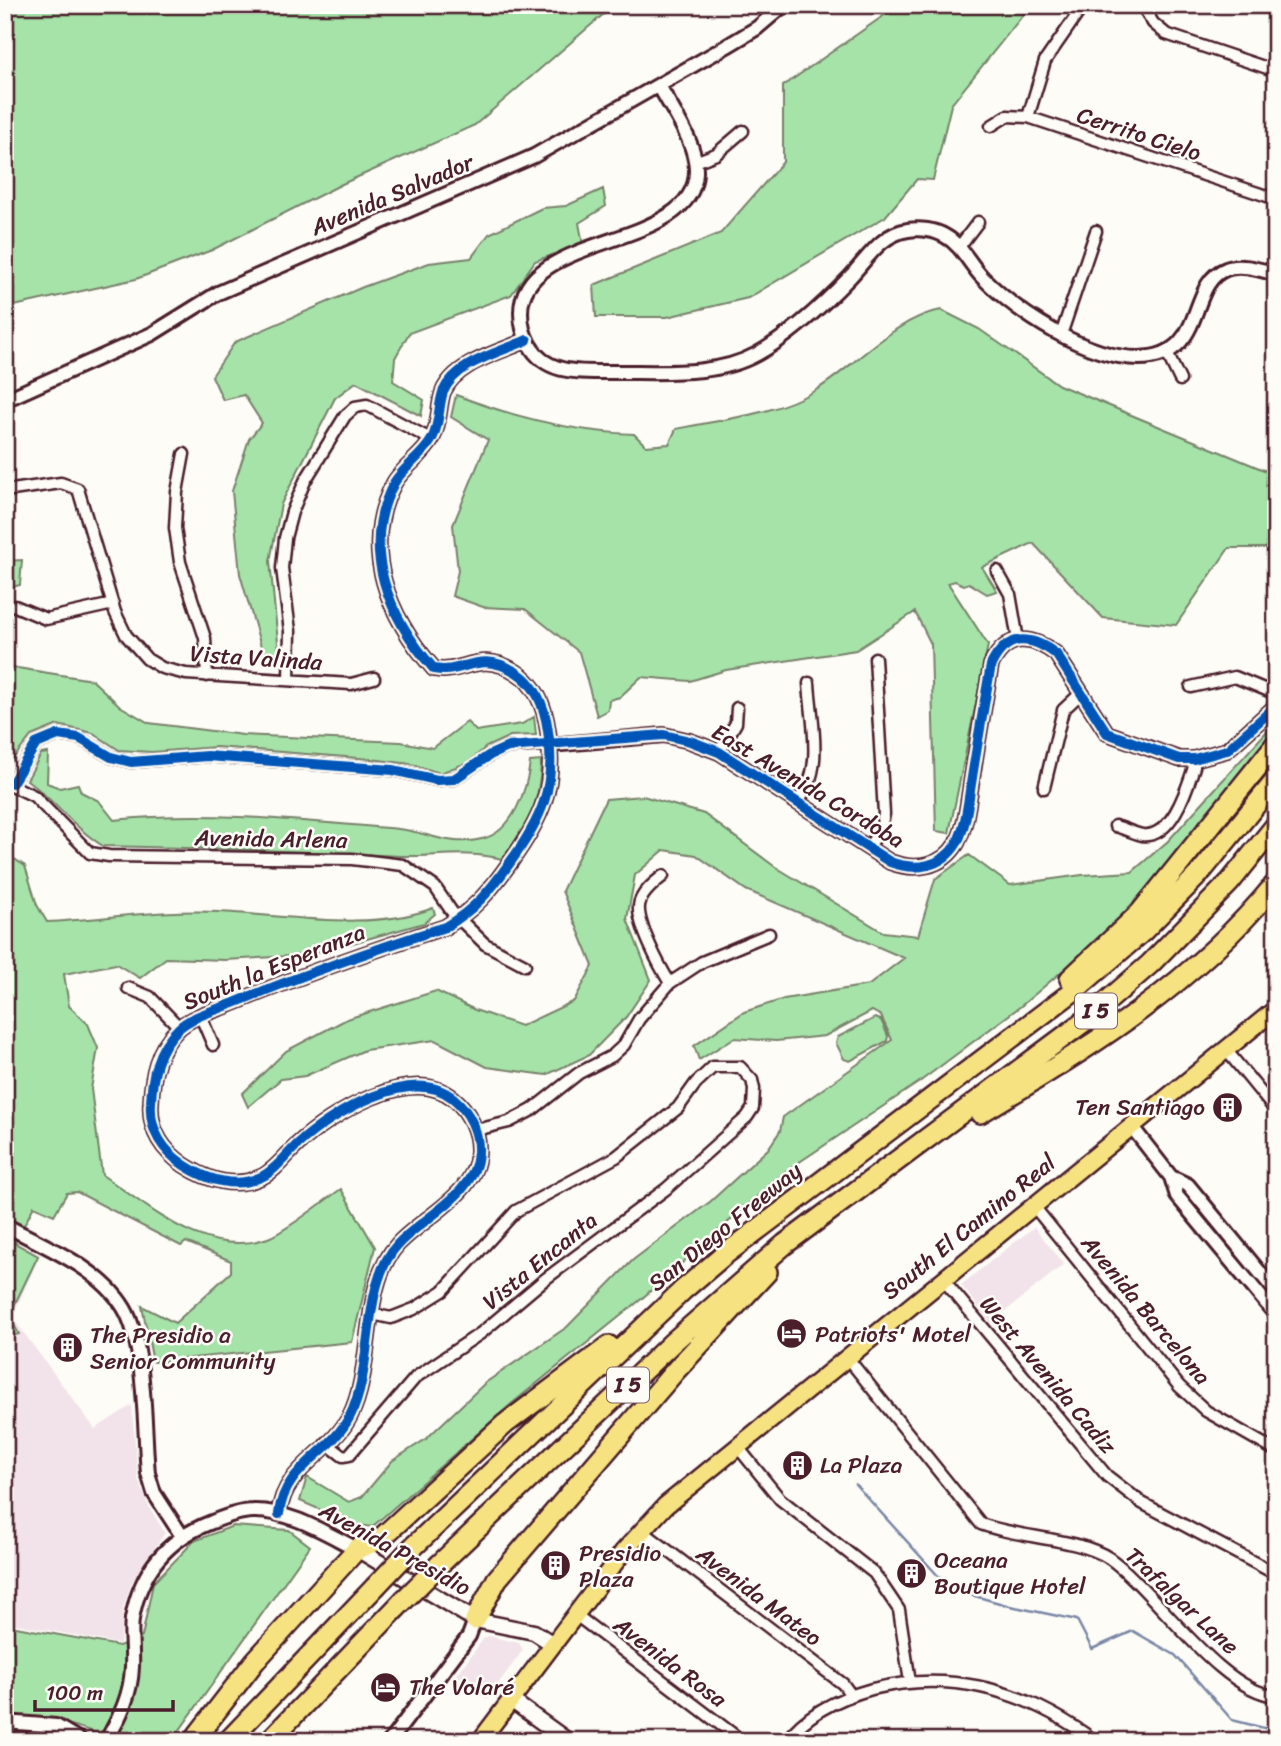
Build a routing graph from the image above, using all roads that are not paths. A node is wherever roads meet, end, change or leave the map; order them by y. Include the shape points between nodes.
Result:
1 (784, 5) edge
2 (1142, 5) edge
3 (1079, 12) dead end
4 (1276, 71) edge
5 (659, 85) junction
6 (1028, 117) junction
7 (991, 126) dead end
8 (743, 131) dead end
9 (695, 162) junction
10 (1276, 200) edge
11 (978, 222) dead end
12 (1096, 231) dead end
13 (959, 247) junction
14 (1276, 274) edge
15 (1060, 335) junction
16 (527, 340) junction
17 (1166, 351) junction
18 (1180, 380) dead end
19 (5, 400) edge
20 (432, 440) junction
21 (184, 454) dead end
22 (5, 491) edge
23 (997, 571) dead end
24 (113, 604) junction
25 (15, 606) dead end
26 (1018, 640) junction
27 (875, 658) dead end
28 (207, 676) junction
29 (374, 678) dead end
30 (289, 680) junction
31 (809, 683) dead end
32 (1191, 687) dead end
33 (1080, 694) junction
34 (1276, 694) edge
35 (1276, 706) edge
36 (737, 708) dead end
37 (1276, 744) edge
38 (550, 745) junction
39 (719, 752) junction
40 (1194, 759) junction
41 (1276, 780) edge
42 (8, 782) edge
43 (1044, 788) dead end
44 (796, 803) junction
45 (1276, 825) edge
46 (1115, 826) dead end
47 (868, 848) junction
48 (663, 876) dead end
49 (1276, 883) edge
50 (459, 919) junction
51 (769, 934) dead end
52 (526, 965) dead end
53 (670, 983) junction
54 (128, 988) dead end
55 (1276, 1009) edge
56 (1041, 1016) junction
57 (201, 1017) junction
58 (179, 1027) junction
59 (213, 1045) dead end
60 (1227, 1051) junction
61 (1276, 1111) edge
62 (1132, 1127) junction
63 (476, 1130) junction
64 (889, 1167) junction
65 (1171, 1177) junction
66 (1032, 1205) junction
67 (823, 1213) junction
68 (5, 1225) edge
69 (942, 1278) junction
70 (683, 1290) junction
71 (1276, 1292) edge
72 (372, 1314) junction
73 (1276, 1315) edge
74 (846, 1356) junction
75 (326, 1443) junction
76 (737, 1446) junction
77 (1276, 1451) edge
78 (279, 1514) junction
79 (641, 1530) junction
80 (182, 1536) junction
81 (357, 1549) junction
82 (1276, 1574) edge
83 (576, 1615) junction
84 (475, 1620) junction
85 (553, 1644) junction
86 (910, 1682) junction
87 (851, 1695) junction
88 (1276, 1696) edge
89 (511, 1700) junction
90 (5, 1722) edge
91 (81, 1741) edge
92 (106, 1741) edge
93 (193, 1741) edge
94 (228, 1741) edge
95 (269, 1741) edge
96 (390, 1741) edge
97 (480, 1741) edge
98 (568, 1741) edge
99 (742, 1741) edge
100 (786, 1741) edge
101 (1096, 1741) edge

1 - 5 street, Avenida Salvador via 757,28
2 - 4 street via 1166,34
3 - 6 street via 1045,61
5 - 9 street
5 - 19 street, Avenida Salvador via 534,156 218,293 152,334
6 - 7 street, Cerrito Cielo via 1007,116
6 - 10 street, Cerrito Cielo
8 - 9 street via 716,154
9 - 16 street via 695,184 680,207 536,274 522,300
11 - 13 street
12 - 15 street
13 - 15 street via 993,288
13 - 16 street via 930,230 889,236 788,333 757,354 706,370 567,371 546,363
14 - 17 street via 1224,269 1207,286 1186,335
15 - 17 street via 1123,356 1145,357
16 - 20 street via 456,372 443,393
17 - 18 street
20 - 30 street via 367,405 355,407 305,481 285,538 282,568 290,631
20 - 38 street, South la Esperanza via 395,482 382,516 385,595 434,669 477,662 516,672 541,699
21 - 28 street via 175,528 180,562 205,638
22 - 24 street, Vista Valinda via 61,483 78,489
23 - 26 street via 1010,594
24 - 25 street via 46,619
24 - 28 street, Vista Valinda via 126,635 147,659 162,667
26 - 33 street via 1034,640 1056,654
26 - 47 street, East Avenida Cordoba via 998,651 991,666 957,844 936,863 923,867 899,865
27 - 47 street via 884,814 881,829
28 - 30 street, Vista Valinda
29 - 30 street, Vista Valinda via 351,684
31 - 44 street via 814,768 811,783
32 - 34 street via 1235,677
33 - 40 street via 1100,726 1116,739 1179,759
33 - 43 street via 1063,710
35 - 40 street via 1235,744
36 - 39 street via 736,723
37 - 56 highway via 1160,889 1070,979
38 - 39 street, East Avenida Cordoba via 664,735
38 - 42 street, East Avenida Cordoba via 508,747 454,779 437,780 393,769 207,756 131,762 111,757 79,738 58,735 36,744
38 - 50 street, South la Esperanza via 548,793 541,814 485,899
39 - 44 street, East Avenida Cordoba
40 - 46 street via 1176,814 1158,831 1144,836
41 - 56 highway, San Diego Freeway / I 5 via 1200,873 1142,932
42 - 50 street, Avenida Arlena via 51,811 90,853 352,859 403,866 435,887
44 - 47 street, East Avenida Cordoba
45 - 64 highway, I 5 via 1230,882 1150,964 1081,1024
48 - 53 street via 639,904 640,919
49 - 64 highway via 1255,909 1162,996 1081,1053
50 - 52 street, Avenida Arlena via 485,944
50 - 57 street, South la Esperanza via 331,963
51 - 53 street via 702,962
53 - 63 street via 612,1056 579,1073 532,1110 509,1122
54 - 58 street via 150,997
55 - 60 main road, South El Camino Real
56 - 70 highway, San Diego Freeway / I 5 via 886,1130
57 - 58 street, South la Esperanza
57 - 59 street
58 - 63 street, South la Esperanza via 153,1070 150,1115 155,1134 166,1151 220,1182 259,1178 319,1127 410,1085 424,1085 454,1098
60 - 61 street
60 - 62 main road, South El Camino Real
62 - 65 street
62 - 66 main road, South El Camino Real
63 - 72 street via 479,1150 472,1175 458,1193 397,1245 383,1268
64 - 67 highway, I 5
65 - 71 street via 1188,1185
65 - 73 street via 1177,1196
66 - 69 main road, South El Camino Real
66 - 77 street, Avenida Barcelona via 1180,1386 1206,1411
67 - 84 highway via 677,1370 497,1579
67 - 95 highway, I 5, bridge via 682,1334 440,1564
68 - 80 street via 97,1278 124,1307 135,1334 148,1473 154,1493
69 - 74 main road, South El Camino Real
69 - 82 street, West Avenida Cadiz via 1107,1476 1142,1503
70 - 81 highway via 505,1424 379,1540
70 - 94 highway, San Diego Freeway / I 5, bridge via 413,1547
72 - 75 street via 354,1408
72 - 75 street, Vista Encanta via 391,1318 443,1292 516,1211 616,1157 678,1108 713,1067 730,1064 746,1072 754,1089 753,1108 696,1163 481,1333 416,1377 349,1455 344,1457
74 - 76 main road, South El Camino Real
74 - 88 street, Trafalgar Lane via 981,1524 1092,1550 1110,1559 1187,1637 1247,1687
75 - 78 street via 285,1486
76 - 79 main road, South El Camino Real
76 - 86 street via 780,1499 874,1573 899,1610
78 - 80 street, Avenida Presidio via 252,1511 228,1515
78 - 81 street, Avenida Presidio
79 - 83 main road, South El Camino Real
79 - 87 street, Avenida Mateo via 843,1684
80 - 92 street, Avenida Presidio via 159,1556 143,1579 132,1622 130,1688
81 - 84 main road, Avenida Presidio
81 - 93 highway via 256,1661
83 - 85 main road, South El Camino Real
83 - 99 street, Avenida Rosa
84 - 85 main road, Avenida Presidio via 534,1632
84 - 96 street via 469,1636
85 - 89 main road, South El Camino Real
86 - 87 street
86 - 101 street via 997,1689 1056,1713
87 - 100 street via 799,1724
89 - 97 main road, South El Camino Real
89 - 98 main road
90 - 91 street via 56,1726

